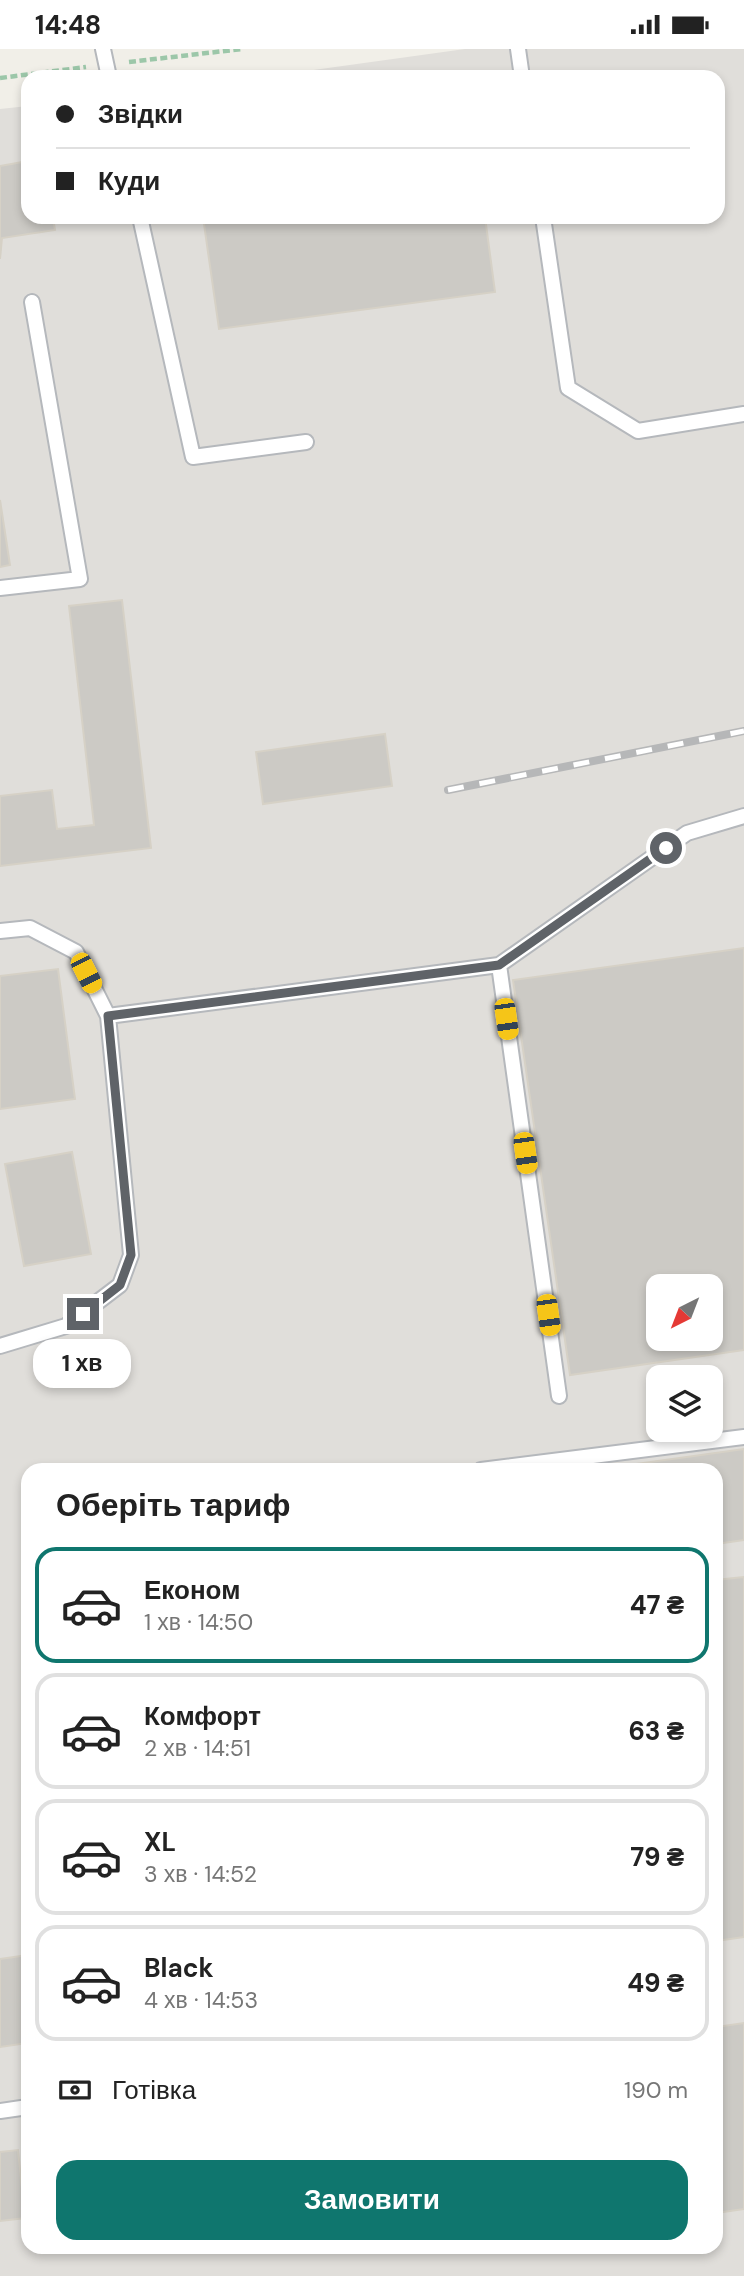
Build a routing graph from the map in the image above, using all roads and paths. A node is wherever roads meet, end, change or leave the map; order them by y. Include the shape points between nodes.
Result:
1 (103, 49) edge
2 (517, 49) edge
3 (108, 70) edge
4 (521, 70) edge
5 (142, 224) edge
6 (544, 224) edge
7 (32, 302) dead end
8 (744, 414) edge
9 (306, 442) dead end
10 (0, 588) edge
11 (744, 816) edge
12 (0, 931) edge
13 (499, 965) junction
14 (108, 1016) junction
15 (0, 1346) edge
16 (559, 1396) dead end
17 (744, 1437) edge
18 (538, 1463) edge
19 (21, 2108) edge
20 (0, 2111) edge

1 - 3 lane
2 - 4 lane
5 - 9 lane via 193,457
6 - 8 lane via 568,388 638,431
7 - 10 lane via 80,579
11 - 13 lane via 687,833
12 - 14 lane via 30,928 76,952
13 - 14 lane
13 - 16 lane
14 - 15 lane via 131,1255 120,1285 66,1327
17 - 18 lane
19 - 20 lane

